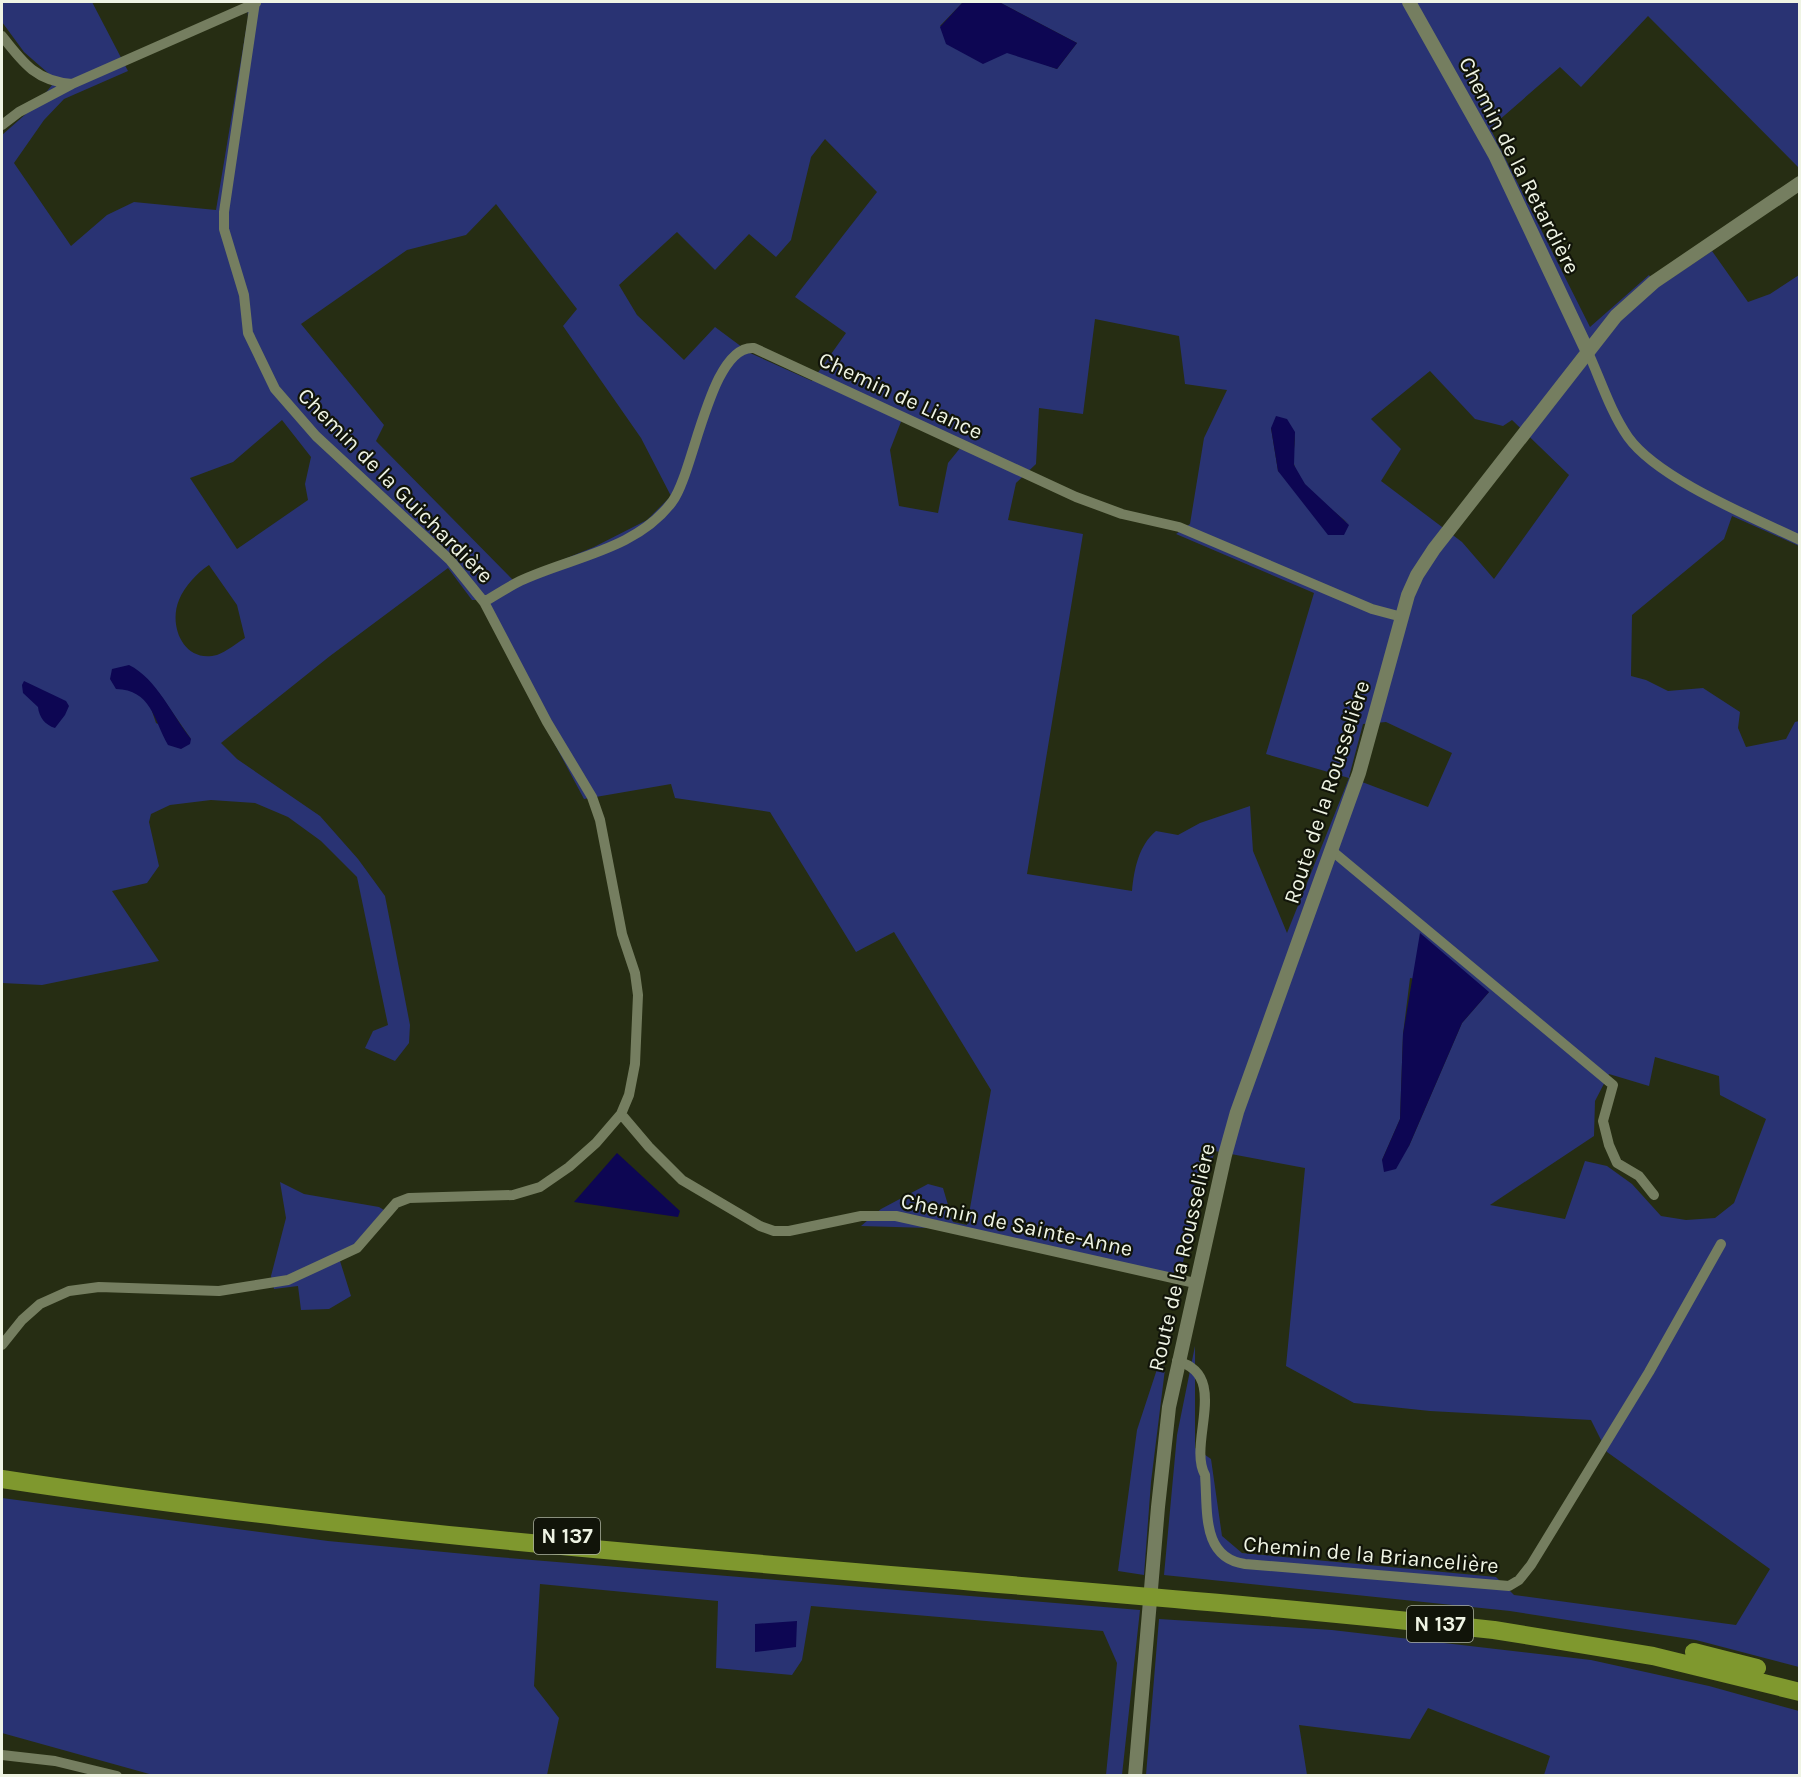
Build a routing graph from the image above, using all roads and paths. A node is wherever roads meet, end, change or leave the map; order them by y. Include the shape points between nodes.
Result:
1 (255, 2) edge
2 (1409, 2) edge
3 (2, 36) edge
4 (72, 84) junction
5 (2, 125) edge
6 (1800, 183) edge
7 (1587, 350) junction
8 (1800, 540) edge
9 (484, 602) junction
10 (1402, 618) junction
11 (1331, 850) junction
12 (621, 1114) junction
13 (1654, 1196) dead end
14 (1721, 1244) dead end
15 (1195, 1283) junction
16 (2, 1346) edge
17 (1177, 1361) junction
18 (2, 1467) edge
19 (2, 1479) edge
20 (1800, 1679) edge
21 (1800, 1692) edge
22 (2, 1755) edge
23 (117, 1776) edge
24 (1135, 1776) edge

1 - 4 street
1 - 9 street, Chemin de la Guichardière via 224,229 244,296 248,333 255,353 274,389 316,436 450,560
2 - 7 street, Chemin de la Retardière via 1495,155
3 - 4 street via 31,70 51,82
4 - 5 street
6 - 7 street, Route de la Rousselière via 1654,282 1616,316
7 - 8 street via 1627,435 1639,450 1668,472
7 - 10 street, Route de la Rousselière via 1421,568
9 - 10 street, Chemin de Liance via 520,581 621,543 651,523 674,501 725,366 738,351 754,348 1076,497 1122,514 1179,527 1372,609
9 - 12 street, Chemin de la Guichardière via 547,722 592,797 600,820 638,995 635,1064
10 - 11 street, Route de la Rousselière via 1359,774
11 - 13 street via 1613,1085 1604,1121 1609,1145 1617,1163 1639,1176
11 - 15 street, Route de la Rousselière via 1237,1112
12 - 15 street, Chemin de Sainte-Anne via 682,1180 774,1231 861,1216 896,1216
12 - 16 street, Chemin de la Guichardière via 596,1143 540,1187 513,1195 409,1198 396,1203 357,1248 288,1280 219,1291 99,1287 69,1291 40,1304
14 - 17 street, Chemin de la Briancelière via 1649,1372 1531,1565 1509,1586 1245,1564 1224,1558 1215,1549 1210,1534 1205,1475 1200,1467 1203,1381 1198,1372
15 - 17 street, Route de la Rousselière
17 - 24 street, Route de la Rousselière via 1163,1454
18 - 20 highway, N 137 via 232,1500 498,1530 1486,1617 1643,1641
19 - 21 highway, N 137 via 461,1538 1494,1630 1653,1656
22 - 23 street via 55,1761

